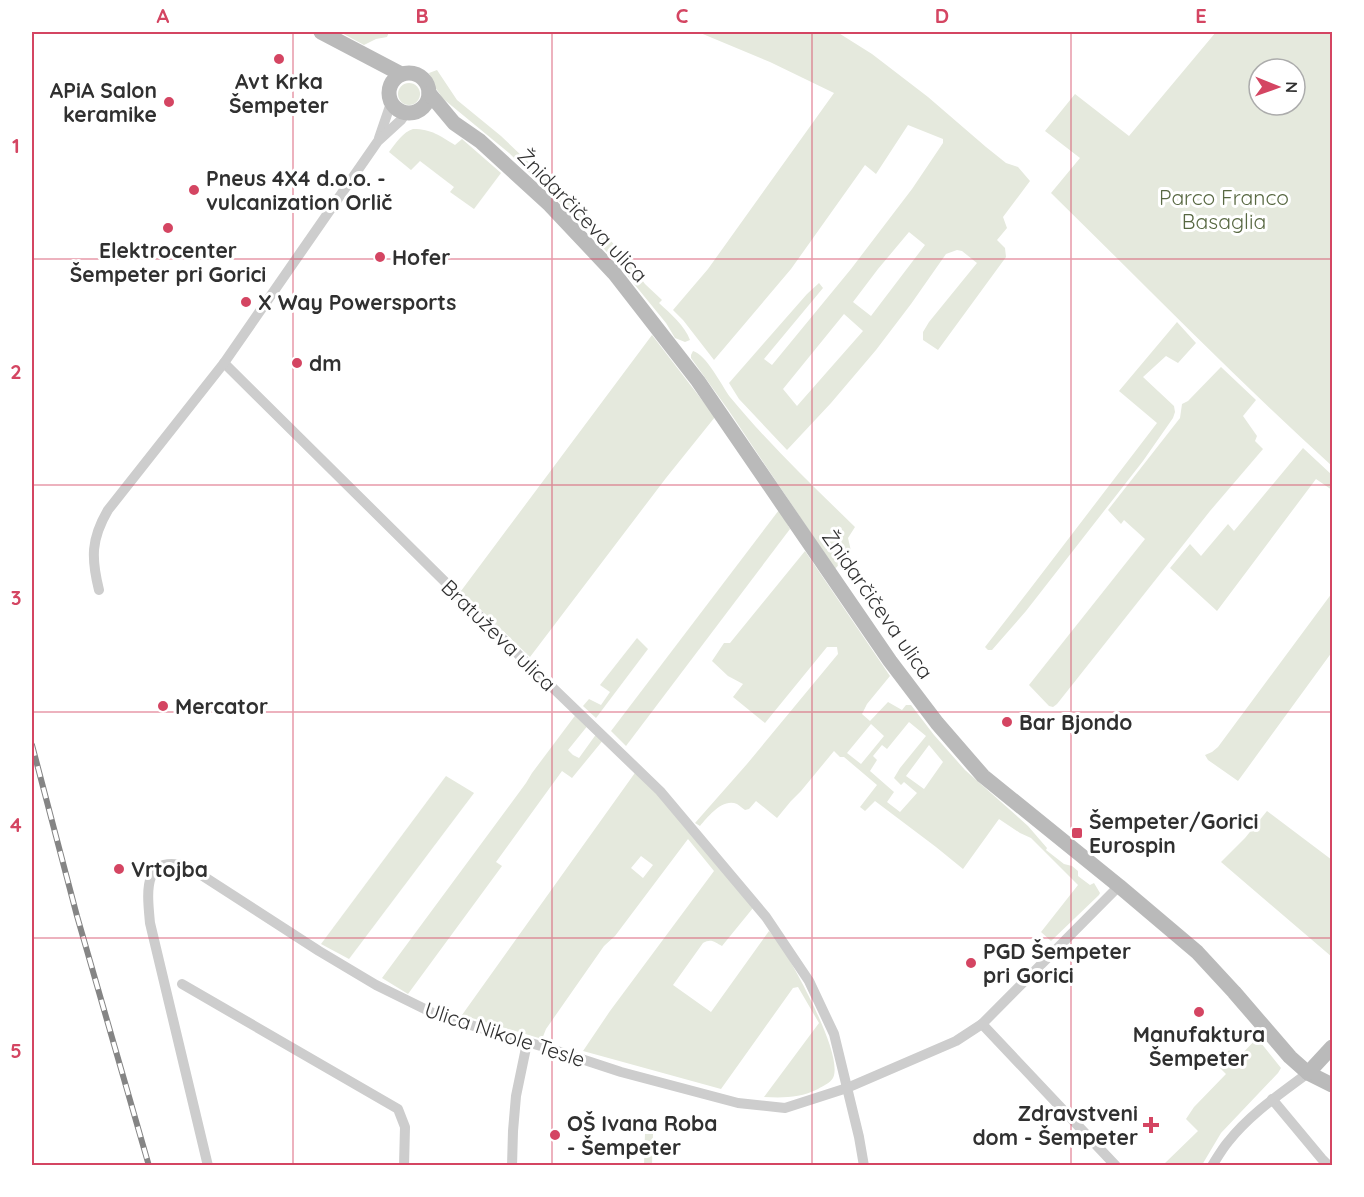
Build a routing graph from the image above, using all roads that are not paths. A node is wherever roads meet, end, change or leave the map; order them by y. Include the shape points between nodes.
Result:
1 (321, 32) edge
2 (363, 54) junction
3 (401, 74) junction
4 (429, 93) junction
5 (390, 96) junction
6 (412, 112) junction
7 (454, 123) junction
8 (378, 141) junction
9 (224, 363) junction
10 (99, 590) dead end
11 (1119, 886) junction
12 (182, 984) dead end
13 (982, 1024) junction
14 (527, 1043) junction
15 (1332, 1047) edge
16 (1308, 1073) junction
17 (1332, 1085) edge
18 (847, 1088) junction
19 (1272, 1099) junction
20 (1324, 1164) edge
21 (208, 1166) edge
22 (404, 1166) edge
23 (512, 1166) edge
24 (864, 1166) edge
25 (1116, 1166) edge
26 (1212, 1166) edge

1 - 2 street, Žnidarčičeva ulica
2 - 3 street, Žnidarčičeva ulica
2 - 5 street, Žnidarčičeva ulica via 384,80
3 - 4 street, Žnidarčičeva ulica via 420,76
3 - 5 street via 392,81
4 - 6 street via 426,103
4 - 7 street, Žnidarčičeva ulica
5 - 6 street, Žnidarčičeva ulica via 400,112
5 - 8 street
6 - 7 street, Žnidarčičeva ulica
6 - 8 street
7 - 11 street, Žnidarčičeva ulica via 480,141 550,205 614,273 698,381 890,661 983,776
8 - 9 street
9 - 10 street via 100,523 94,554
9 - 18 street, Bratuževa ulica via 660,791 766,917 809,981 834,1034
11 - 13 street, Ulica Nikole Tesle
11 - 16 street, Žnidarčičeva ulica via 1197,952
12 - 22 street via 398,1109 405,1127
13 - 18 street, Ulica Nikole Tesle via 956,1041
13 - 25 street
14 - 18 street, Ulica Nikole Tesle via 738,1103 785,1108
14 - 21 street, Ulica Nikole Tesle via 437,1015 319,951 189,867 160,866 151,876 147,891 150,923
14 - 23 street via 516,1096
15 - 16 street
16 - 17 street, Žnidarčičeva ulica
16 - 19 street
18 - 24 street, Bratuževa ulica
19 - 20 street
19 - 26 street via 1227,1142

